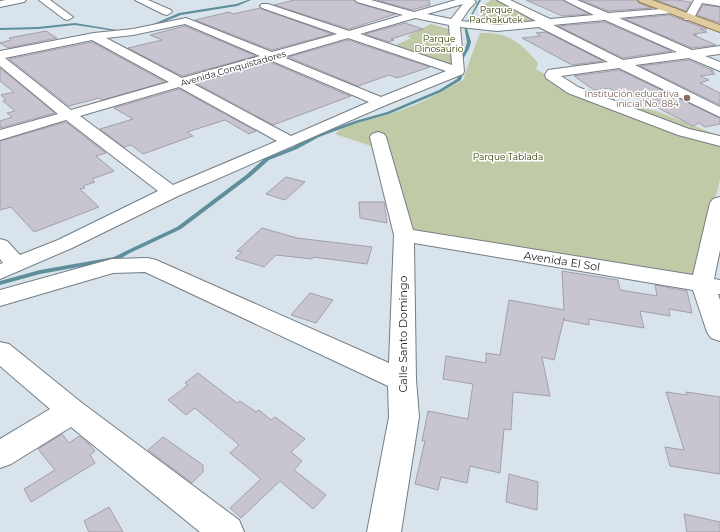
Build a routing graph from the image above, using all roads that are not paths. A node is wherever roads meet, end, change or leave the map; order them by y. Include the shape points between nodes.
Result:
1 (22, 0) edge
2 (44, 0) edge
3 (140, 0) edge
4 (360, 0) edge
5 (457, 0) edge
6 (466, 0) edge
7 (469, 0) edge
8 (502, 0) edge
9 (569, 0) edge
10 (643, 0) edge
11 (700, 0) edge
12 (720, 3) edge
13 (0, 4) edge
14 (265, 6) dead end
15 (671, 10) junction
16 (167, 12) dead end
17 (412, 14) junction
18 (68, 17) dead end
19 (606, 17) junction
20 (690, 18) junction
21 (454, 24) junction
22 (546, 24) junction
23 (708, 24) joint
24 (720, 27) edge
25 (346, 32) junction
26 (94, 36) junction
27 (720, 50) edge
28 (690, 54) junction
29 (0, 55) edge
30 (270, 55) junction
31 (0, 60) edge
32 (622, 64) junction
33 (720, 67) edge
34 (458, 71) junction
35 (178, 80) junction
36 (381, 102) junction
37 (66, 113) junction
38 (720, 113) edge
39 (0, 127) edge
40 (0, 135) edge
41 (378, 137) dead end
42 (289, 141) junction
43 (720, 141) edge
44 (171, 192) junction
45 (720, 203) edge
46 (404, 235) junction
47 (0, 245) edge
48 (8, 269) edge
49 (711, 285) edge
50 (0, 298) edge
51 (720, 332) edge
52 (0, 351) edge
53 (402, 380) junction
54 (72, 411) junction
55 (0, 455) edge
56 (227, 532) edge
57 (384, 532) edge

1 - 13 street
2 - 18 street
3 - 16 street
4 - 17 street
5 - 17 street, Avenida Conquistadores
6 - 17 street, Avenida Conquistadores
7 - 21 street via 471,2
8 - 22 street
9 - 19 street
10 - 15 main road
11 - 12 street
11 - 20 street
14 - 25 street
15 - 19 street
15 - 20 main road
17 - 21 street
17 - 25 street, Avenida Conquistadores
19 - 22 street
19 - 28 street
20 - 23 main road
21 - 22 street via 502,28
21 - 34 street
22 - 32 street
23 - 24 street
25 - 30 street, Avenida Conquistadores
25 - 34 street
26 - 29 street
26 - 30 street via 133,32 186,21
26 - 35 street
27 - 28 street
28 - 32 street
28 - 33 street
30 - 35 street, Avenida Conquistadores
30 - 36 street
31 - 37 street
32 - 38 street
32 - 43 street via 551,75 581,93 684,132
34 - 36 street
35 - 37 street, Avenida Conquistadores
35 - 42 street
36 - 42 street
37 - 39 street, Avenida Conquistadores
37 - 40 street, Avenida Conquistadores
37 - 44 street
41 - 46 street, Calle Santo Domingo
42 - 44 street
44 - 48 street via 72,241
45 - 49 street
46 - 49 street, Avenida El Sol
46 - 53 street, Calle Santo Domingo
47 - 48 street
49 - 51 street
50 - 53 street via 112,266 148,265
52 - 54 street
53 - 57 street, Calle Santo Domingo via 404,417
54 - 55 street
54 - 56 street

